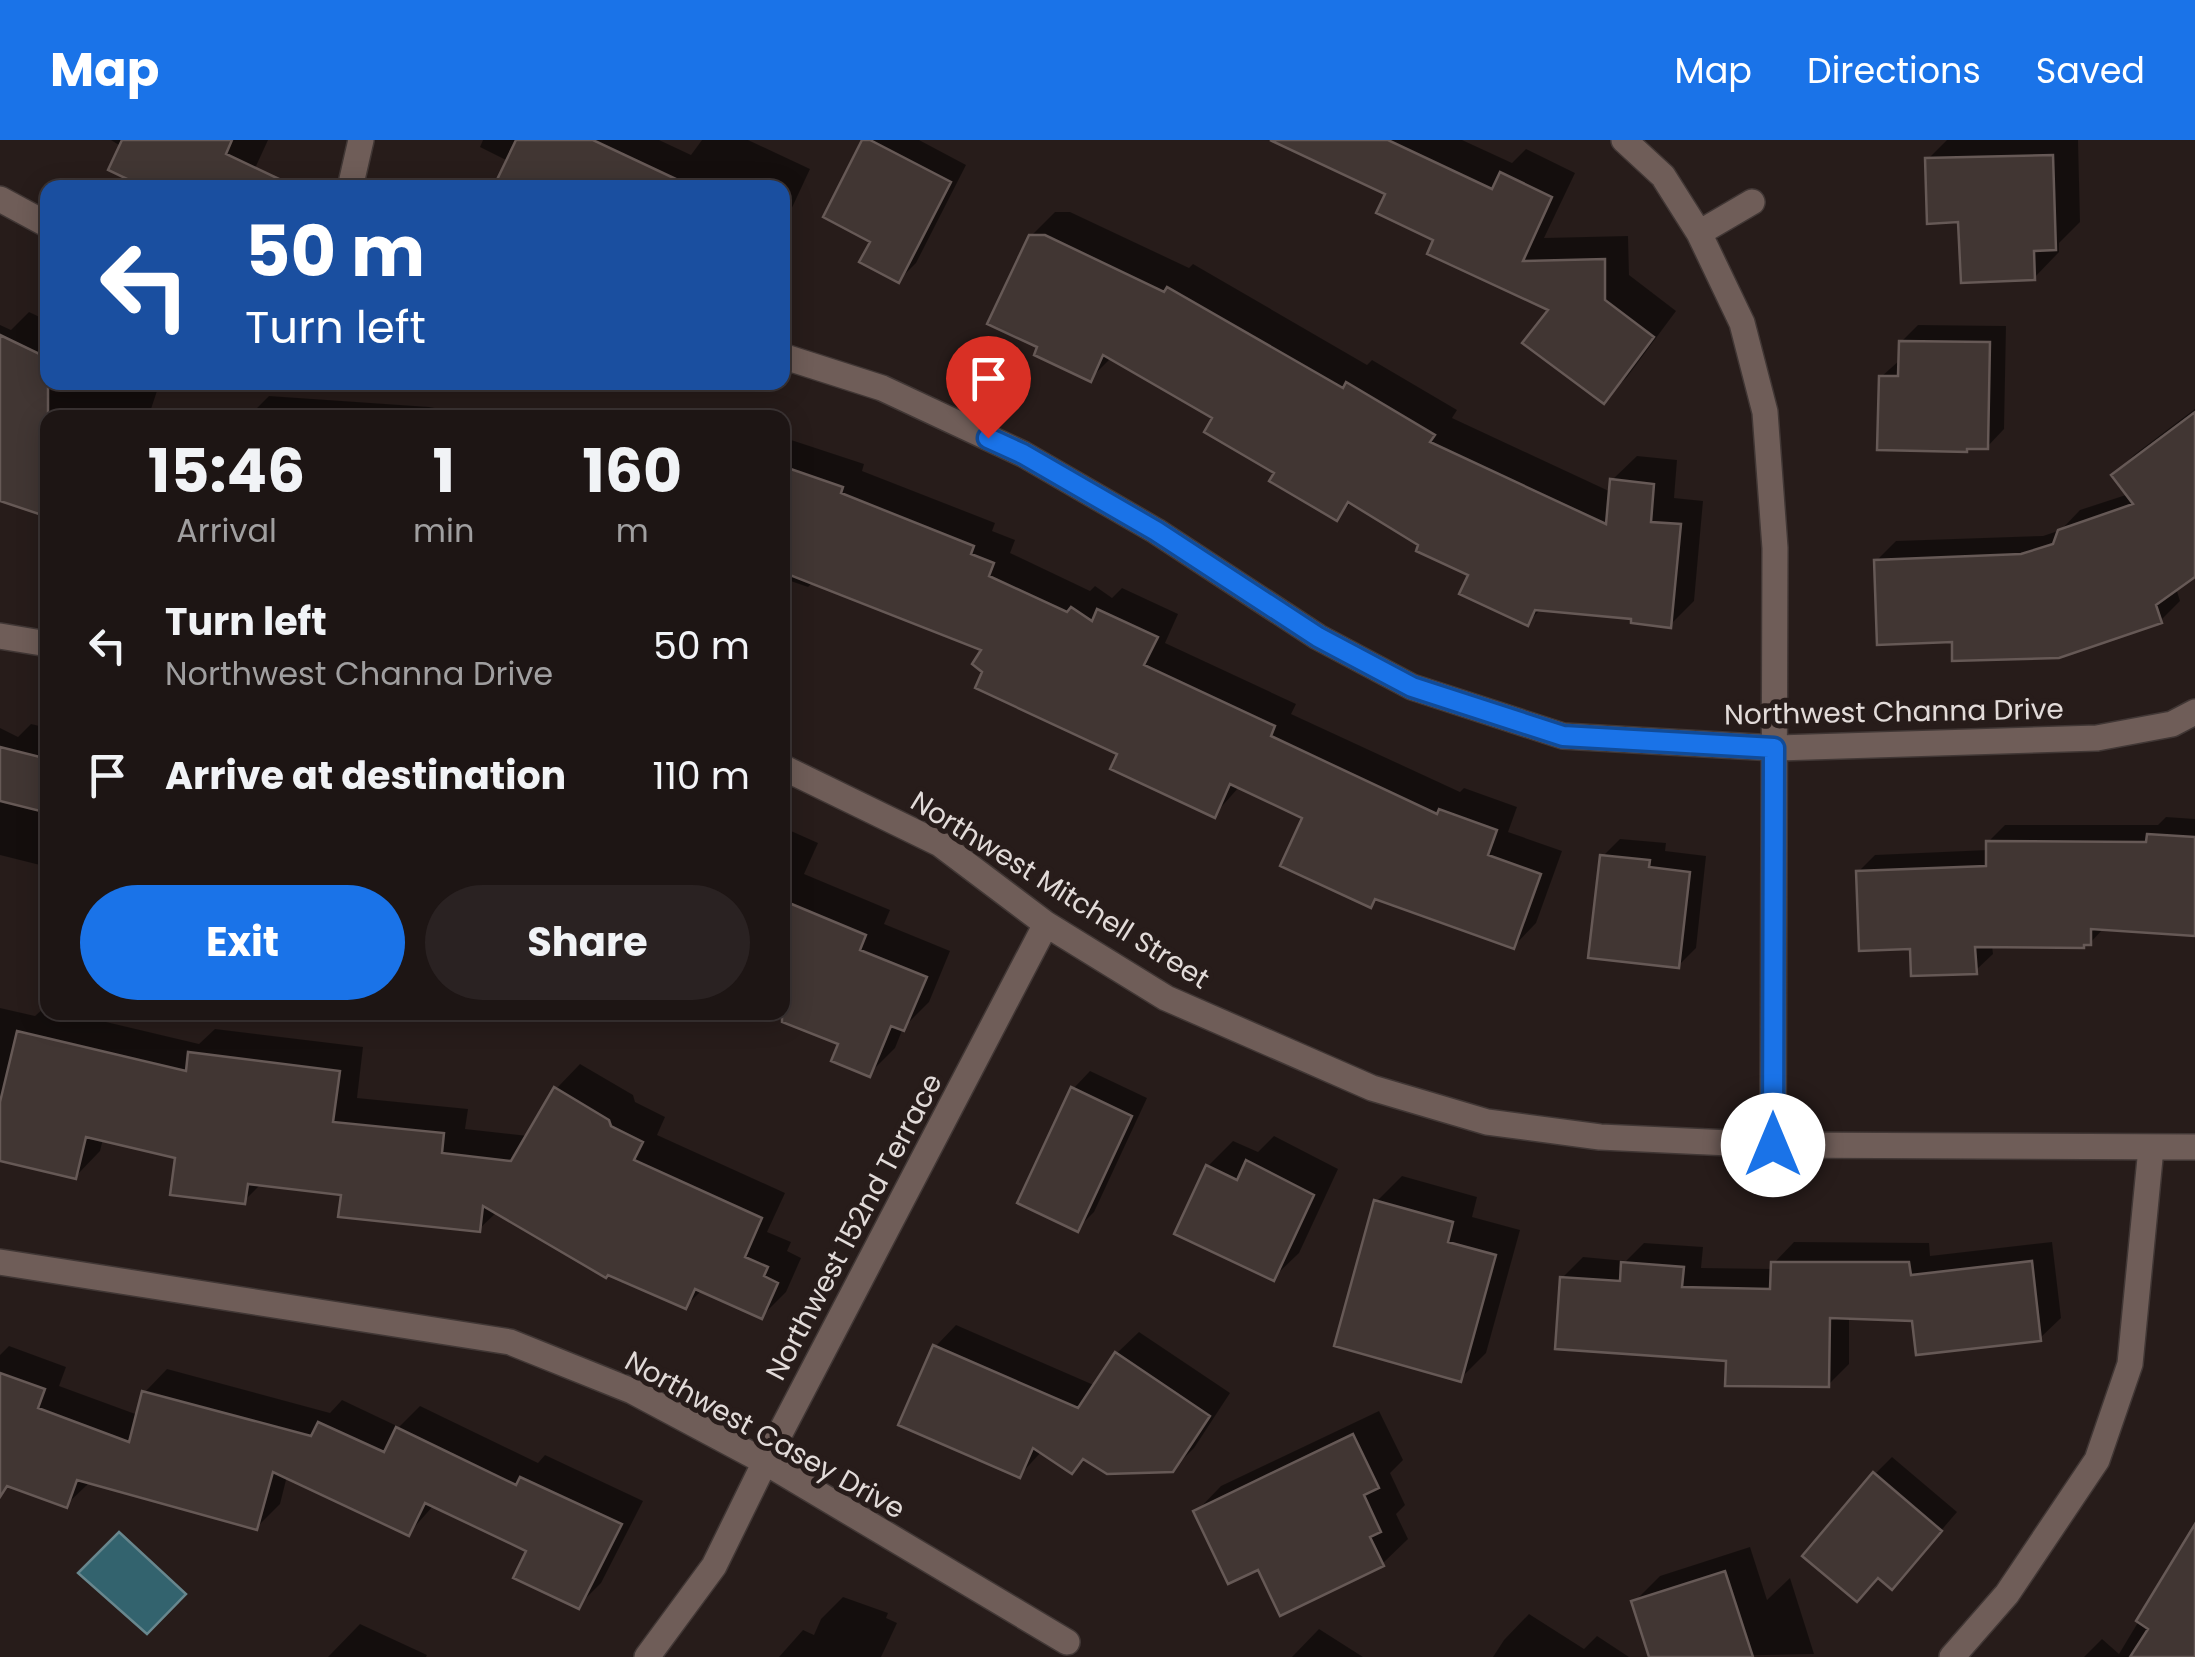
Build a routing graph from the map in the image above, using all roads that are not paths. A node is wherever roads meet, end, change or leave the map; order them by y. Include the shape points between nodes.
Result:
1 (360, 140) edge
2 (1624, 140) edge
3 (352, 180) edge
4 (0, 199) edge
5 (1752, 202) dead end
6 (40, 221) edge
7 (1699, 232) junction
8 (790, 359) edge
9 (0, 636) edge
10 (40, 643) edge
11 (2195, 712) edge
12 (1774, 748) junction
13 (790, 770) edge
14 (1046, 924) junction
15 (1773, 1145) junction
16 (2151, 1148) junction
17 (2195, 1148) edge
18 (0, 1262) edge
19 (765, 1462) junction
20 (1067, 1642) dead end
21 (647, 1657) edge
22 (1952, 1657) edge

1 - 3 street
2 - 7 street via 1663,176
4 - 6 street
5 - 7 street
7 - 12 street via 1742,323 1765,412 1774,548
8 - 12 street, Northwest Channa Drive via 882,388 1023,454 1318,637 1412,687 1563,736
9 - 10 street
11 - 12 street, Northwest Channa Drive via 2172,724 2098,738
12 - 15 street
13 - 14 street, Northwest Mitchell Street via 940,844
14 - 15 street, Northwest Mitchell Street via 1166,998 1372,1088 1487,1122 1600,1137
14 - 19 street, Northwest 152nd Terrace
15 - 16 street, Northwest Mitchell Street
16 - 17 street, Northwest Mitchell Street
16 - 22 street via 2130,1364 2097,1460 2007,1594
18 - 19 street, Northwest Casey Drive via 510,1342 632,1391
19 - 20 street, Northwest Casey Drive
19 - 21 street, Northwest 152nd Terrace via 714,1566

